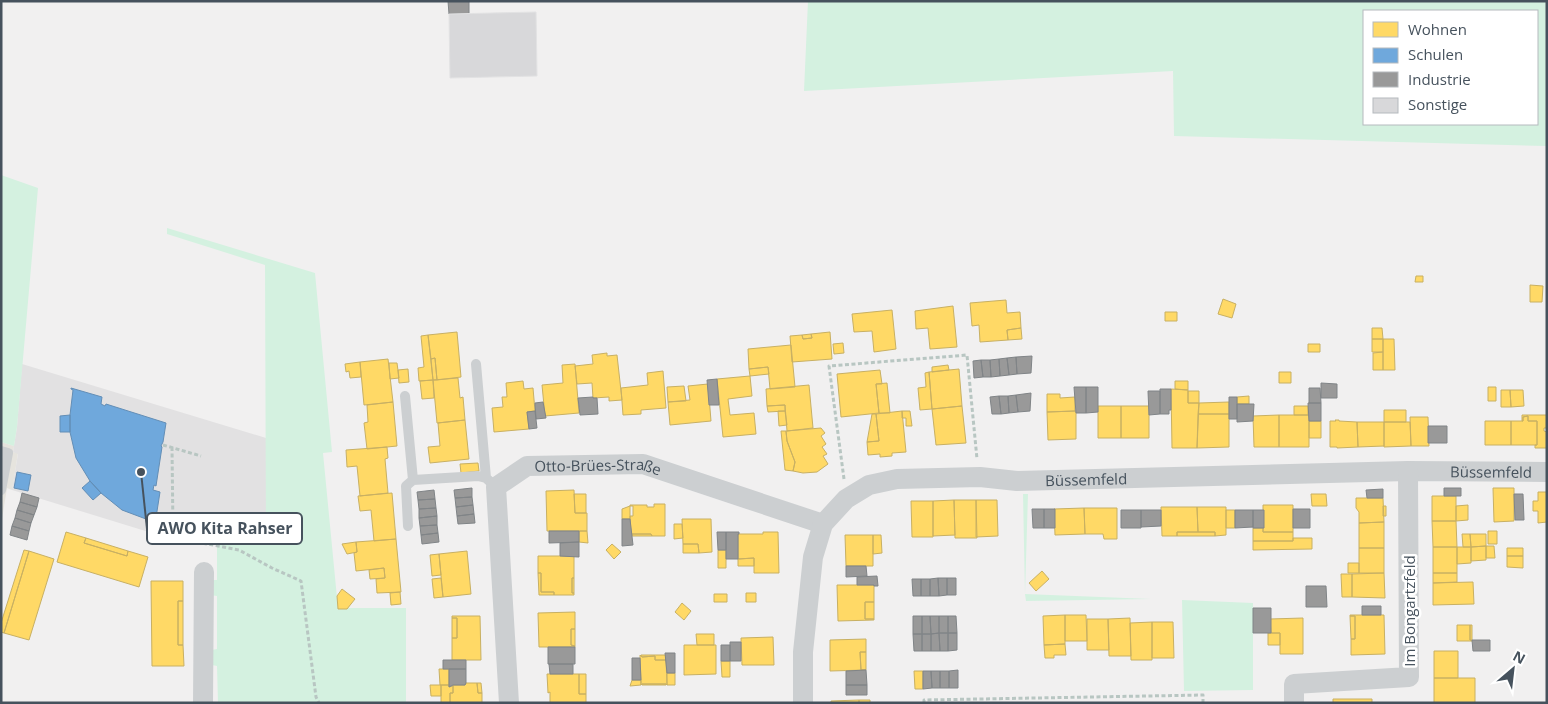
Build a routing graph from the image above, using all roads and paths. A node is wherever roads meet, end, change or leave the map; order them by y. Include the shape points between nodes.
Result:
1 (476, 364) dead end
2 (405, 396) dead end
3 (163, 444) dead end
4 (172, 447) junction
5 (1, 451) edge
6 (201, 456) dead end
7 (1408, 471) junction
8 (1547, 472) edge
9 (980, 477) junction
10 (413, 480) junction
11 (491, 483) junction
12 (1, 490) edge
13 (846, 499) junction
14 (823, 524) junction
15 (408, 526) dead end
16 (204, 572) dead end
17 (203, 703) edge
18 (319, 703) edge
19 (509, 703) edge
20 (803, 703) edge
21 (924, 703) edge
22 (1203, 703) edge
23 (1294, 703) edge

1 - 11 lane
2 - 10 lane
3 - 4 path
4 - 6 path
4 - 18 path via 173,532 202,543 239,550 301,581
5 - 12 lane via 8,453
7 - 8 street, Büssemfeld
7 - 9 street, Büssemfeld via 1017,481
7 - 23 street, Im Bongartzfeld via 1409,677 1294,684
9 - 13 street, Büssemfeld via 897,479 869,485
9 - 13 path via 967,356 829,366
10 - 11 lane via 478,476
10 - 15 lane via 406,486
11 - 14 street, Otto-Brües-Straße via 527,466 643,464
11 - 19 street
13 - 14 street, Büssemfeld
14 - 20 street, Büssemfeld via 813,557 803,652
16 - 17 street
21 - 22 path via 924,700 1173,695 1203,695

